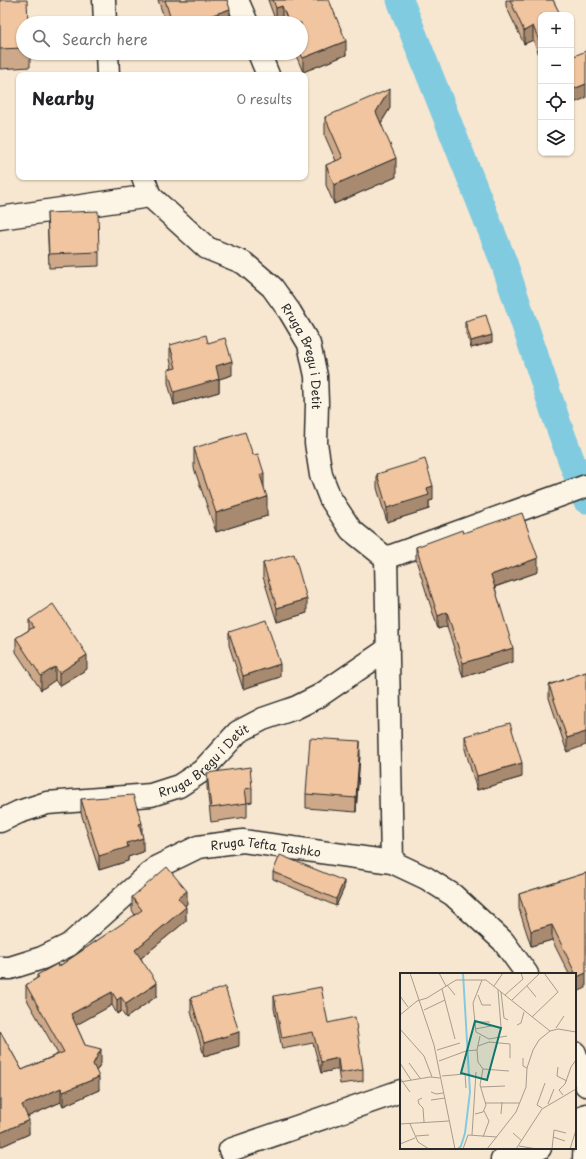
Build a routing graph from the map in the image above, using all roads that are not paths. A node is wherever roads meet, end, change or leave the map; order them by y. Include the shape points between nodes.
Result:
1 (104, 0) edge
2 (237, 0) edge
3 (105, 16) edge
4 (244, 16) edge
5 (107, 60) edge
6 (262, 60) edge
7 (108, 72) edge
8 (267, 72) edge
9 (147, 187) edge
10 (0, 218) edge
11 (586, 486) edge
12 (386, 558) junction
13 (388, 649) junction
14 (0, 821) edge
15 (392, 862) junction
16 (0, 968) edge
17 (526, 973) edge
18 (576, 1056) edge
19 (586, 1085) edge
20 (400, 1091) edge
21 (582, 1130) edge
22 (537, 1149) edge
23 (230, 1150) dead end
24 (502, 1159) edge
25 (584, 1159) edge

1 - 3 street
2 - 4 street
5 - 7 street
6 - 8 street
9 - 10 street, Rruga Bregu i Detit
9 - 12 street, Rruga Bregu i Detit via 207,248 244,263 272,288 290,312 309,344 316,376 316,443 321,475 330,498 351,530
11 - 12 street
12 - 13 street
13 - 14 street, Rruga Bregu i Detit via 319,696 238,732 202,770 179,786 151,795 47,803
13 - 15 street
15 - 16 street, Rruga Tefta Tashko via 243,841 198,847 157,867 69,945 42,958 10,968
15 - 17 street, Rruga Tefta Tashko via 454,895 503,941
18 - 19 street
20 - 23 street
21 - 25 street
22 - 24 street

